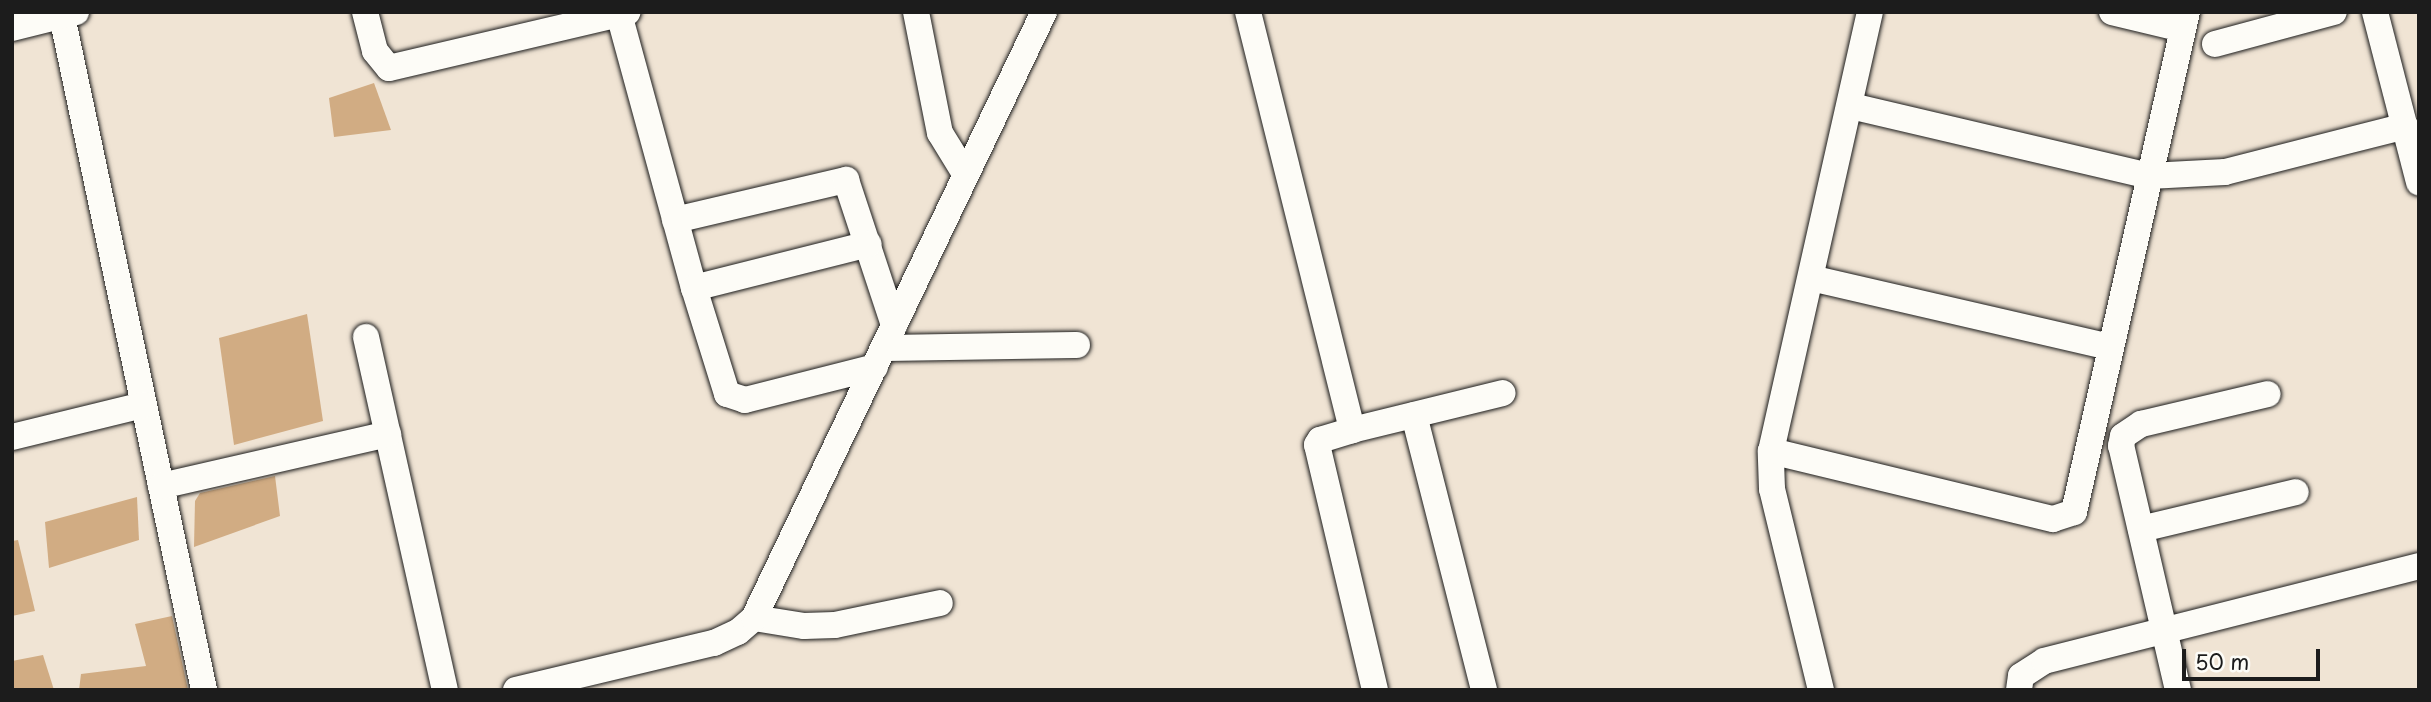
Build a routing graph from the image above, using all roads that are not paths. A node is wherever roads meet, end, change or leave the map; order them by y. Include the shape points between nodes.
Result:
1 (365, 12) edge
2 (916, 12) edge
3 (1044, 12) edge
4 (1248, 12) edge
5 (1870, 12) edge
6 (2112, 12) edge
7 (2334, 12) edge
8 (2375, 12) edge
9 (624, 13) edge
10 (69, 14) edge
11 (2185, 20) edge
12 (12, 28) edge
13 (2215, 44) dead end
14 (1851, 106) junction
15 (2405, 126) junction
16 (964, 172) junction
17 (2149, 176) junction
18 (2419, 182) edge
19 (675, 220) junction
20 (869, 244) junction
21 (1811, 278) junction
22 (694, 288) junction
23 (366, 337) dead end
24 (1077, 345) dead end
25 (884, 347) junction
26 (2110, 347) junction
27 (1503, 393) dead end
28 (2268, 394) dead end
29 (143, 405) junction
30 (1414, 415) junction
31 (1352, 430) junction
32 (388, 434) junction
33 (12, 437) edge
34 (1771, 451) junction
35 (161, 486) junction
36 (2297, 492) dead end
37 (2141, 529) junction
38 (2419, 566) edge
39 (940, 603) dead end
40 (754, 618) junction
41 (2166, 633) junction
42 (205, 690) edge
43 (445, 690) edge
44 (516, 690) edge
45 (1375, 690) edge
46 (1484, 690) edge
47 (1821, 690) edge
48 (2018, 690) edge
49 (2178, 690) edge

1 - 9 street via 375,51 389,68
2 - 16 street via 940,133
3 - 16 street
4 - 31 street
5 - 14 street
6 - 11 street
7 - 13 street
8 - 15 street
9 - 19 street
10 - 12 street
10 - 29 street
11 - 17 street
14 - 17 street
14 - 21 street
15 - 17 street via 2225,172
15 - 18 street
16 - 25 street
17 - 26 street
19 - 20 street via 841,179 850,184
19 - 22 street
20 - 22 street
20 - 25 street
21 - 26 street
21 - 34 street
22 - 25 street via 722,384 735,399
23 - 32 street
24 - 25 street
25 - 40 street
26 - 34 street via 2074,512 2062,520
27 - 30 street
28 - 37 street via 2129,428 2121,446
29 - 33 street
29 - 35 street
30 - 31 street
30 - 46 street
31 - 45 street via 1320,440 1316,450
32 - 35 street
32 - 43 street
34 - 47 street via 1772,489
35 - 42 street
36 - 37 street
37 - 41 street
38 - 41 street
39 - 40 street via 835,625 804,626
40 - 44 street via 714,643
41 - 48 street via 2044,661 2021,676
41 - 49 street

